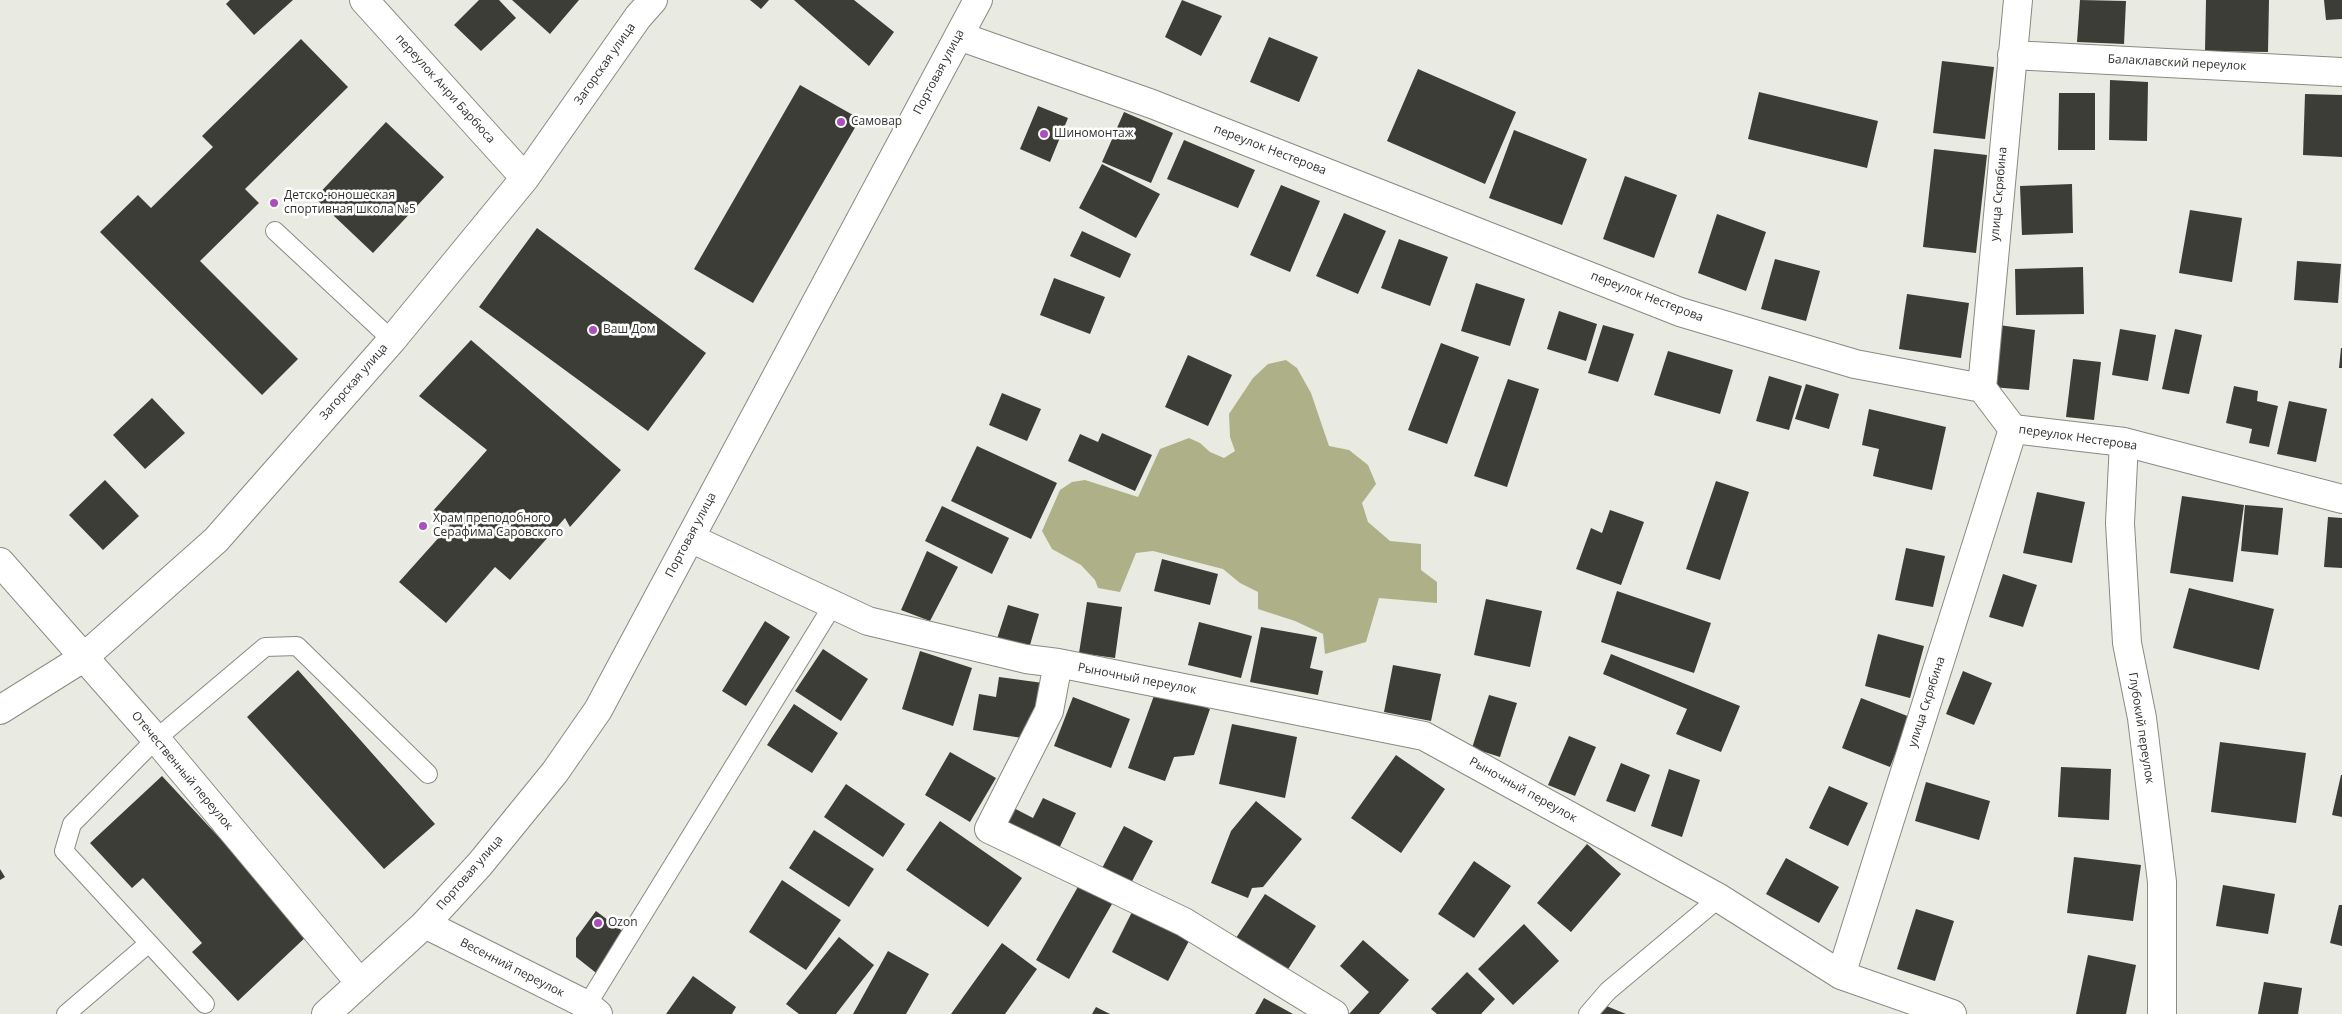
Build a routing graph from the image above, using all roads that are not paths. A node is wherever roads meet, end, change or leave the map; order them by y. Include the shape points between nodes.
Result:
1 (364, 0) edge
2 (653, 0) edge
3 (977, 0) edge
4 (2018, 0) edge
5 (959, 36) junction
6 (2012, 55) junction
7 (2342, 72) edge
8 (525, 178) junction
9 (275, 231) dead end
10 (392, 340) junction
11 (1982, 388) junction
12 (2013, 428) junction
13 (2124, 442) junction
14 (2342, 499) edge
15 (690, 538) junction
16 (0, 562) edge
17 (834, 605) junction
18 (83, 658) junction
19 (1058, 663) junction
20 (0, 710) edge
21 (156, 739) junction
22 (428, 774) dead end
23 (1719, 898) junction
24 (425, 924) junction
25 (149, 944) junction
26 (1841, 975) junction
27 (360, 983) junction
28 (205, 1004) dead end
29 (588, 1011) edge
30 (66, 1014) edge
31 (326, 1014) edge
32 (1334, 1014) edge
33 (1588, 1014) edge
34 (1952, 1014) edge
35 (2162, 1014) edge

1 - 8 street, переулок Анри Барбюса
2 - 8 street, Загорская улица
3 - 5 street, Портовая улица
4 - 6 street, улица Скрябина
5 - 11 street, переулок Нестерова via 1152,104 1680,312 1855,364
5 - 15 street, Портовая улица
6 - 7 street, Балаклавский переулок
6 - 11 street, улица Скрябина
8 - 10 street, Загорская улица
9 - 10 lane
10 - 18 street, Загорская улица via 216,540
11 - 12 street, переулок Нестерова
12 - 13 street, переулок Нестерова
12 - 26 street, улица Скрябина
13 - 14 street, переулок Нестерова
13 - 35 street, Глубокий переулок via 2120,524 2127,643 2142,718 2162,882
15 - 17 street, Рыночный переулок
15 - 24 street, Портовая улица via 598,710 554,772 486,856
16 - 18 street, Отечественный переулок
17 - 19 street, Рыночный переулок via 868,621 1026,659
17 - 29 lane
18 - 20 street, Загорская улица
18 - 21 street, Отечественный переулок
19 - 23 street, Рыночный переулок via 1424,736
19 - 32 street via 1049,711 989,829 1184,922
21 - 22 lane via 265,647 297,646
21 - 25 lane via 72,824 64,851
21 - 27 street, Отечественный переулок
23 - 26 street, Рыночный переулок
23 - 33 lane via 1608,991
24 - 27 street, Портовая улица
24 - 29 street, Весенний переулок
25 - 28 lane
25 - 30 lane
26 - 34 street, Рыночный переулок
27 - 31 street, Портовая улица

